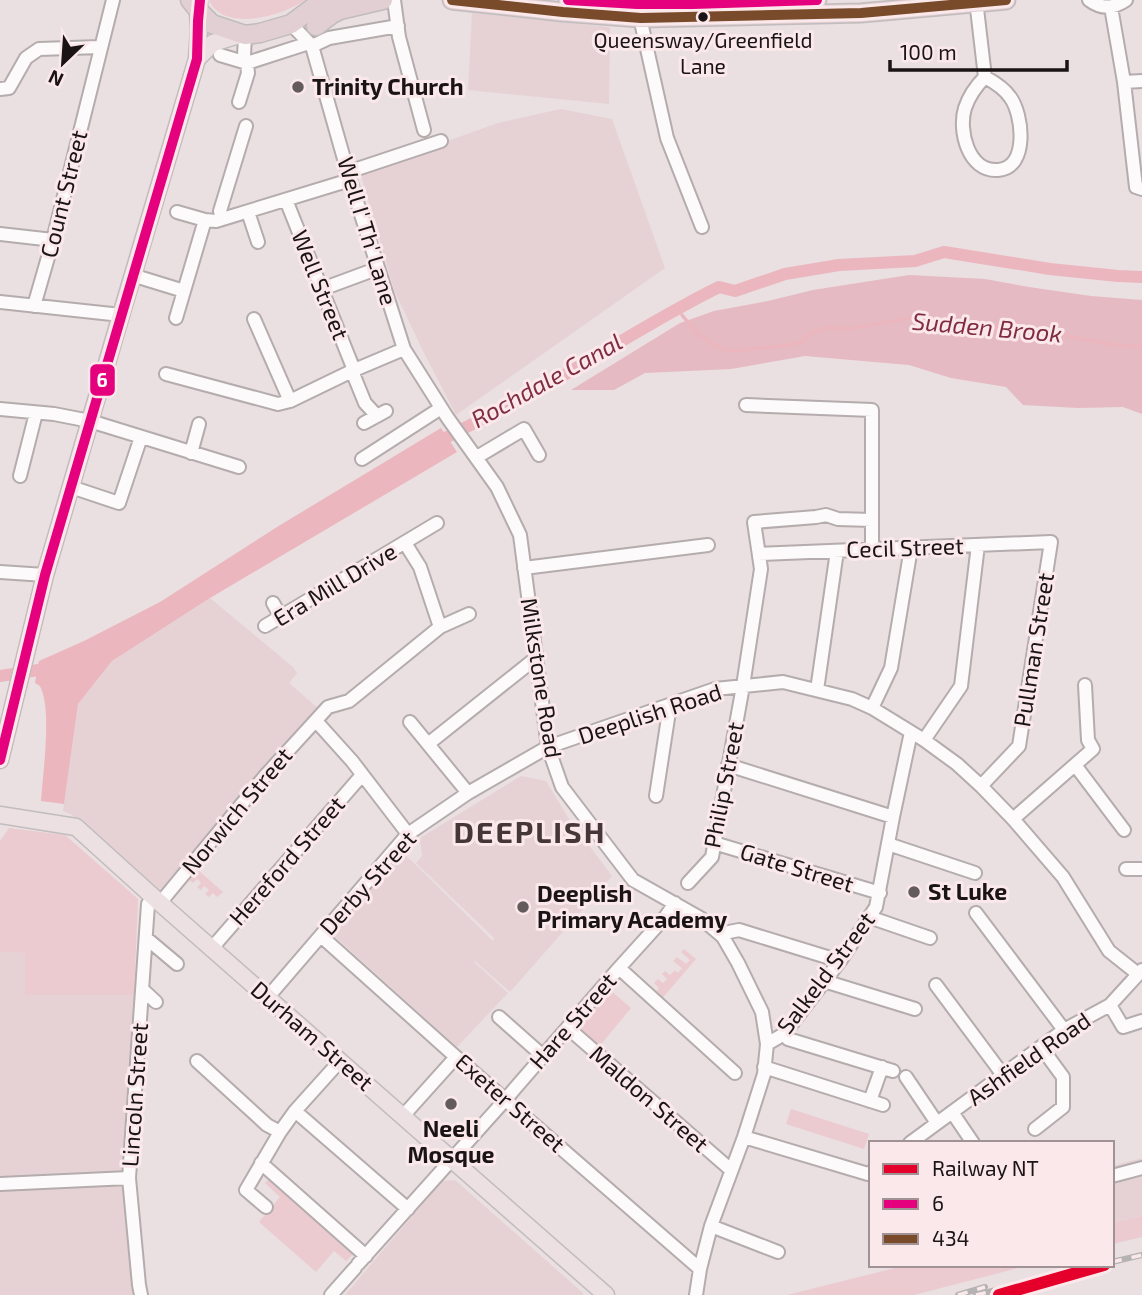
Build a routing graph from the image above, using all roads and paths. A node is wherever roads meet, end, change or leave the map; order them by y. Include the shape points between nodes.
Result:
1 (113, 0) edge
2 (339, 0) edge
3 (383, 0) edge
4 (394, 0) edge
5 (452, 0) edge
6 (568, 0) edge
7 (817, 0) edge
8 (1006, 0) edge
9 (1089, 0) edge
10 (1125, 0) edge
11 (976, 1) edge
12 (319, 2) edge
13 (196, 3) edge
14 (754, 6) edge
15 (1111, 7) junction
16 (639, 11) junction
17 (291, 24) junction
18 (398, 26) junction
19 (243, 35) junction
20 (312, 38) junction
21 (101, 47) junction
22 (220, 55) dead end
23 (197, 59) junction
24 (247, 63) junction
25 (985, 76) junction
26 (1142, 81) edge
27 (1124, 82) junction
28 (0, 89) edge
29 (239, 102) dead end
30 (246, 125) dead end
31 (424, 130) dead end
32 (441, 141) dead end
33 (349, 176) junction
34 (1142, 189) edge
35 (286, 200) junction
36 (177, 212) dead end
37 (248, 212) junction
38 (222, 219) junction
39 (205, 220) junction
40 (702, 227) dead end
41 (0, 234) edge
42 (53, 240) junction
43 (258, 242) dead end
44 (368, 272) dead end
45 (132, 275) junction
46 (322, 289) junction
47 (184, 290) junction
48 (0, 302) edge
49 (34, 306) junction
50 (121, 315) junction
51 (176, 318) dead end
52 (254, 319) dead end
53 (404, 349) junction
54 (353, 371) junction
55 (166, 374) dead end
56 (290, 401) junction
57 (746, 405) dead end
58 (0, 409) edge
59 (36, 412) junction
60 (444, 413) junction
61 (90, 421) junction
62 (364, 423) dead end
63 (199, 424) dead end
64 (141, 437) junction
65 (191, 453) junction
66 (539, 454) dead end
67 (477, 457) junction
68 (362, 459) dead end
69 (239, 467) dead end
70 (20, 476) dead end
71 (71, 487) junction
72 (872, 520) junction
73 (438, 523) dead end
74 (1051, 541) joint
75 (405, 543) junction
76 (708, 545) dead end
77 (978, 545) junction
78 (911, 548) junction
79 (872, 550) junction
80 (837, 551) junction
81 (759, 554) junction
82 (524, 568) junction
83 (0, 572) edge
84 (45, 576) junction
85 (273, 604) dead end
86 (469, 614) dead end
87 (281, 617) junction
88 (265, 626) dead end
89 (440, 627) junction
90 (536, 658) junction
91 (1085, 685) dead end
92 (743, 686) junction
93 (817, 690) junction
94 (670, 705) junction
95 (872, 708) junction
96 (316, 720) junction
97 (410, 722) dead end
98 (911, 732) junction
99 (925, 740) junction
100 (428, 744) junction
101 (548, 747) junction
102 (0, 760) edge
103 (728, 765) junction
104 (1075, 765) junction
105 (362, 775) junction
106 (981, 786) junction
107 (468, 793) junction
108 (656, 796) dead end
109 (0, 815) edge
110 (893, 817) junction
111 (1013, 819) junction
112 (1124, 830) dead end
113 (408, 834) junction
114 (714, 843) junction
115 (888, 844) junction
116 (1126, 869) dead end
117 (1142, 869) edge
118 (975, 873) dead end
119 (688, 883) dead end
120 (880, 893) junction
121 (157, 900) junction
122 (675, 903) junction
123 (975, 914) dead end
124 (869, 917) junction
125 (321, 936) junction
126 (723, 937) junction
127 (146, 938) junction
128 (930, 938) dead end
129 (212, 948) junction
130 (840, 961) junction
131 (177, 964) dead end
132 (619, 968) junction
133 (1140, 972) edge
134 (824, 981) junction
135 (936, 985) dead end
136 (142, 989) junction
137 (274, 990) dead end
138 (156, 1002) dead end
139 (1110, 1005) junction
140 (915, 1009) dead end
141 (499, 1017) dead end
142 (1142, 1021) edge
143 (568, 1028) junction
144 (1065, 1030) junction
145 (784, 1034) junction
146 (767, 1044) junction
147 (1041, 1047) junction
148 (543, 1056) junction
149 (456, 1057) junction
150 (197, 1061) dead end
151 (340, 1061) junction
152 (764, 1067) junction
153 (735, 1073) dead end
154 (1003, 1075) junction
155 (906, 1077) dead end
156 (505, 1100) junction
157 (295, 1111) junction
158 (952, 1112) junction
159 (402, 1116) junction
160 (937, 1123) junction
161 (1035, 1129) dead end
162 (280, 1132) junction
163 (744, 1137) junction
164 (913, 1141) edge
165 (972, 1141) edge
166 (452, 1160) junction
167 (261, 1163) junction
168 (1142, 1168) edge
169 (731, 1170) junction
170 (869, 1173) edge
171 (1114, 1175) edge
172 (130, 1178) junction
173 (0, 1184) edge
174 (266, 1207) dead end
175 (408, 1209) junction
176 (711, 1226) junction
177 (778, 1251) dead end
178 (359, 1263) junction
179 (700, 1269) junction
180 (141, 1295) edge
181 (331, 1295) edge
182 (607, 1295) edge
183 (696, 1295) edge

1 - 21 street, Count Street
2 - 12 highway
3 - 20 highway via 332,14
4 - 18 street
5 - 16 highway via 563,12
6 - 16 highway
7 - 14 highway
8 - 11 highway
9 - 15 street
10 - 15 street
11 - 14 highway via 861,13
11 - 25 street
12 - 17 highway
12 - 20 street, Well I' Th' Lane
13 - 19 highway via 212,24
13 - 23 main road
14 - 16 highway
15 - 27 street
16 - 40 street via 667,138
17 - 19 highway
17 - 20 street, Well I' Th' Lane
18 - 20 street
18 - 31 street
19 - 23 main road via 214,43
19 - 24 street
20 - 24 street
20 - 33 street, Well I' Th' Lane
21 - 28 street via 39,49 26,58 9,88
21 - 42 street, Count Street
22 - 24 street
23 - 45 main road
24 - 29 street
25 - 25 street via 964,109 963,134 973,158 998,170 1017,156 1021,124 1011,98
26 - 27 street
27 - 34 street via 1136,187
30 - 38 street via 220,211
32 - 33 street
33 - 35 street
33 - 53 street, Well I' Th' Lane
35 - 37 street
35 - 46 street, Well Street
36 - 39 street
37 - 38 street
37 - 43 street
38 - 39 street
39 - 47 street
41 - 42 street
42 - 49 street, Count Street
44 - 46 street
45 - 47 street
45 - 50 main road
46 - 54 street, Well Street
47 - 51 street
48 - 49 street
49 - 50 street
50 - 61 main road
52 - 56 street
53 - 54 street
53 - 60 street, Well I' Th' Lane
54 - 56 street
54 - 62 street, Well Street via 365,403 381,414
55 - 56 street via 270,407
57 - 72 street via 872,410
58 - 59 street
59 - 61 street
59 - 70 street
60 - 67 street, Milkstone Road
60 - 68 street
61 - 64 street
61 - 71 main road
63 - 65 street
64 - 65 street
64 - 71 street via 119,503
65 - 69 street
66 - 67 street via 524,429
67 - 82 street, Milkstone Road via 520,535
71 - 84 main road
72 - 79 street
72 - 81 street, Philip Street via 825,515 754,522
73 - 75 street, Era Mill Drive
74 - 77 street, Cecil Street
74 - 106 street, Pullman Street via 1019,746
75 - 87 street, Era Mill Drive
75 - 89 street, Era Mill Drive via 420,567
76 - 82 street
77 - 78 street, Cecil Street
77 - 99 street via 961,686
78 - 79 street, Cecil Street
78 - 95 street via 891,668
79 - 80 street, Cecil Street
80 - 81 street, Cecil Street
80 - 93 street
81 - 92 street, Philip Street via 761,569
82 - 90 street, Milkstone Road
83 - 84 street
84 - 102 main road
85 - 87 street
86 - 89 street
87 - 88 street, Era Mill Drive
89 - 96 street via 349,701 328,707
90 - 100 street
90 - 101 street, Milkstone Road
91 - 104 street via 1088,740 1093,749
92 - 93 street, Deeplish Road via 783,682
92 - 94 street, Deeplish Road via 715,689
92 - 103 street, Philip Street
93 - 95 street, Deeplish Road
94 - 101 street, Deeplish Road
94 - 108 street
95 - 98 street, Deeplish Road
96 - 105 street
96 - 121 street, Norwich Street
97 - 100 street
98 - 99 street, Deeplish Road
98 - 110 street, Salkeld Street
99 - 106 street, Deeplish Road
100 - 107 street
101 - 107 street, Derby Street
101 - 122 street, Milkstone Road via 562,787 634,880
103 - 110 street
103 - 114 street, Philip Street
104 - 111 street
104 - 112 street
105 - 113 street
105 - 129 street, Hereford Street
106 - 111 street, Deeplish Road
107 - 113 street, Derby Street
109 - 121 main road, Durham Street via 76,827
110 - 115 street, Salkeld Street
111 - 133 street, Deeplish Road via 1063,877 1109,951
113 - 125 street, Derby Street
114 - 119 street, Philip Street via 712,857
114 - 120 street, Gate Street
115 - 118 street
115 - 120 street, Salkeld Street
116 - 117 street
120 - 124 street, Salkeld Street
121 - 127 street, Lincoln Street via 148,904
121 - 129 main road, Durham Street
122 - 126 street, Milkstone Road
122 - 132 street, Hare Street
123 - 144 street
124 - 128 street
124 - 130 street, Salkeld Street
125 - 137 street, Derby Street
125 - 149 street, Exeter Street
126 - 130 street via 739,930
126 - 146 street, Milkstone Road via 762,1012
127 - 131 street
127 - 136 street, Lincoln Street
129 - 151 main road, Durham Street
130 - 134 street, Salkeld Street
132 - 143 street, Hare Street
132 - 153 street
133 - 139 street, Ashfield Road
134 - 140 street
134 - 145 street, Salkeld Street
135 - 154 street
136 - 138 street
136 - 172 street, Lincoln Street
139 - 142 street via 1123,1027
139 - 144 street, Ashfield Road
141 - 148 street
143 - 148 street, Hare Street
143 - 169 street, Maldon Street
144 - 147 street, Ashfield Road
145 - 146 street, Salkeld Street
145 - 152 street via 887,1069 876,1103
146 - 152 street, Milkstone Road
147 - 154 street, Ashfield Road
147 - 161 street via 1063,1077 1063,1107
148 - 156 street, Hare Street
149 - 156 street, Exeter Street
149 - 159 street
150 - 162 street
151 - 157 street
151 - 159 main road, Durham Street
152 - 163 street, Milkstone Road
154 - 158 street, Ashfield Road
155 - 160 street
156 - 166 street, Hare Street
156 - 179 street, Exeter Street
157 - 162 street
157 - 175 street
158 - 160 street, Ashfield Road
158 - 165 street
159 - 166 main road, Durham Street
160 - 164 street, Ashfield Road
162 - 167 street
163 - 169 street, Milkstone Road
163 - 170 street
166 - 175 street, Hare Street
166 - 182 main road, Durham Street
167 - 174 street via 246,1190
167 - 178 street
168 - 171 street
169 - 176 street, Milkstone Road
172 - 173 street
172 - 180 street, Lincoln Street
175 - 178 street, Hare Street
176 - 177 street
176 - 179 street, Milkstone Road
178 - 181 street, Hare Street
179 - 183 street, Milkstone Road

